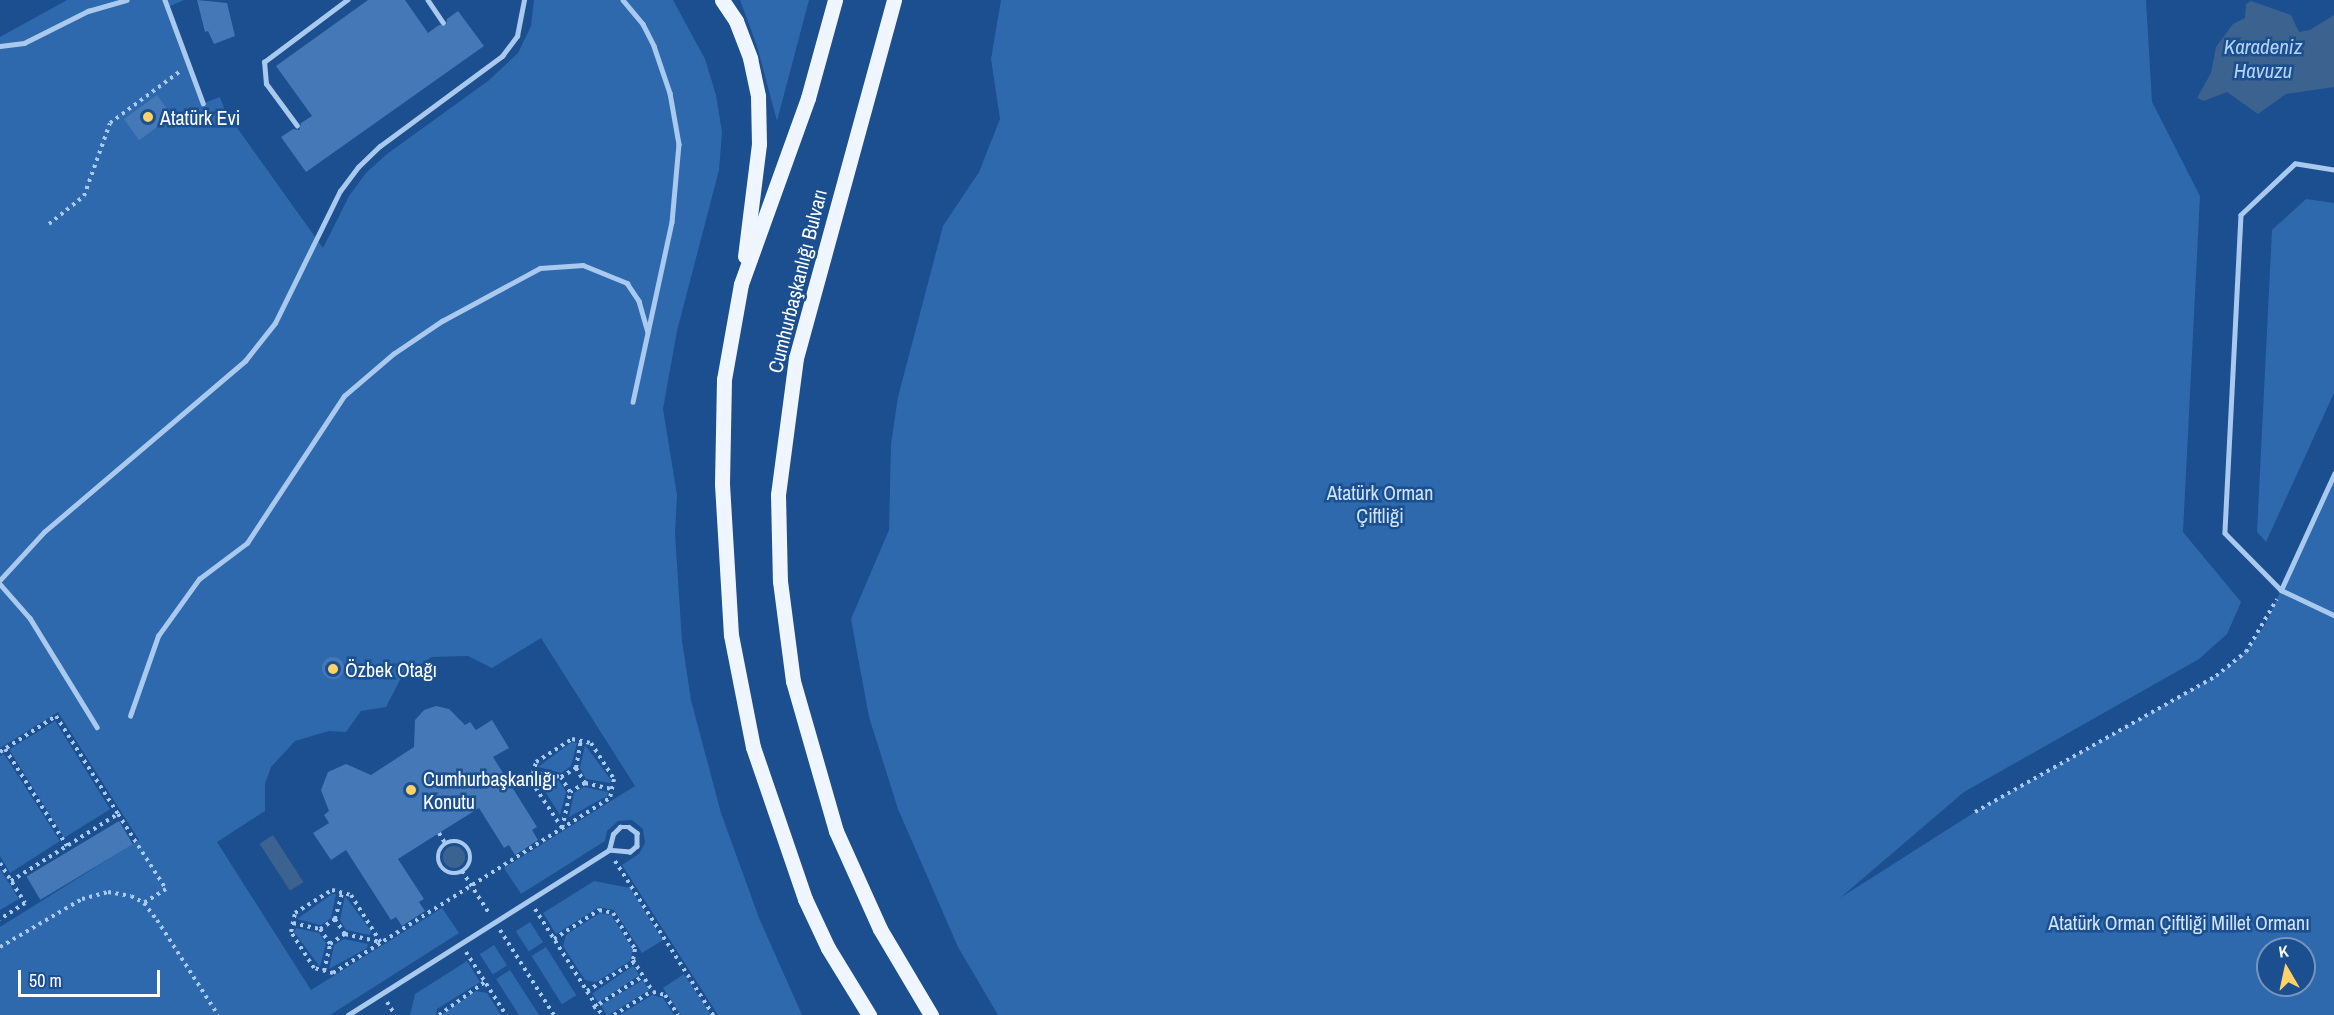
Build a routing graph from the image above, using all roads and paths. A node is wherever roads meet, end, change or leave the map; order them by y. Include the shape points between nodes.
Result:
1 (126, 0) edge
2 (165, 0) edge
3 (346, 0) edge
4 (428, 0) edge
5 (524, 0) edge
6 (623, 0) edge
7 (722, 0) edge
8 (835, 0) edge
9 (894, 0) edge
10 (443, 22) dead end
11 (0, 46) edge
12 (189, 65) junction
13 (203, 104) dead end
14 (297, 126) dead end
15 (2334, 170) edge
16 (49, 224) dead end
17 (741, 284) junction
18 (648, 332) junction
19 (633, 402) dead end
20 (2334, 474) edge
21 (0, 582) edge
22 (2282, 590) junction
23 (2334, 615) edge
24 (130, 716) dead end
25 (97, 727) dead end
26 (581, 741) junction
27 (5, 749) junction
28 (0, 752) edge
29 (576, 768) junction
30 (534, 771) junction
31 (561, 777) junction
32 (585, 783) junction
33 (612, 789) junction
34 (570, 792) junction
35 (1975, 812) dead end
36 (118, 814) junction
37 (562, 828) junction
38 (439, 833) dead end
39 (445, 843) junction
40 (67, 846) junction
41 (609, 850) junction
42 (0, 863) edge
43 (462, 871) junction
44 (11, 881) junction
45 (471, 885) junction
46 (342, 893) junction
47 (144, 903) junction
48 (0, 919) edge
49 (335, 920) junction
50 (542, 920) dead end
51 (495, 922) junction
52 (293, 923) junction
53 (320, 929) junction
54 (345, 934) junction
55 (554, 939) junction
56 (381, 942) junction
57 (330, 944) junction
58 (0, 947) edge
59 (634, 962) junction
60 (473, 964) dead end
61 (324, 971) junction
62 (643, 976) junction
63 (485, 982) junction
64 (587, 991) junction
65 (652, 991) junction
66 (595, 1007) junction
67 (218, 1015) edge
68 (348, 1015) edge
69 (439, 1015) edge
70 (506, 1015) edge
71 (554, 1015) edge
72 (602, 1015) edge
73 (614, 1015) edge
74 (678, 1015) edge
75 (713, 1015) edge
76 (868, 1015) edge
77 (931, 1015) edge

1 - 11 lane via 88,11 24,43
2 - 12 lane
3 - 14 lane via 264,62 266,84
4 - 10 lane
5 - 21 lane via 517,36 502,57 380,146 358,167 340,191 276,323 245,361 44,532
6 - 18 lane via 654,45 670,93 679,144 674,214
7 - 17 main road via 736,21 750,57 758,96 759,144
8 - 17 main road via 808,98
9 - 77 main road, Cumhurbaşkanlığı Bulvarı via 796,358 778,495 778,533 793,681 820,782 855,879
12 - 13 lane
12 - 16 path via 110,123 84,196
15 - 22 lane via 2295,164 2241,215 2225,533
17 - 76 main road via 724,379 721,433 726,584 740,691 785,850 828,948
18 - 19 lane
18 - 24 lane via 639,301 627,283 584,265 540,268 442,321 393,354 345,396 246,543 200,579 158,636
20 - 22 lane
21 - 25 lane via 30,618
22 - 23 lane
22 - 35 path via 2246,652 2216,675
26 - 29 path
26 - 30 path via 572,739 536,762
26 - 33 path via 591,743 614,779
27 - 28 path
27 - 36 path via 56,716
27 - 40 path
29 - 31 path
29 - 32 path
30 - 31 path
30 - 37 path via 531,781
31 - 34 path
32 - 33 path
32 - 34 path
33 - 37 path via 610,798
34 - 37 path
36 - 40 path
36 - 47 path via 166,889
37 - 45 path
38 - 39 path
39 - 43 path via 437,857 441,868 450,873
39 - 43 path via 457,841 467,847 470,858
40 - 44 path
41 - 41 lane via 616,830 625,826 637,833 634,849
41 - 51 lane
41 - 75 path
42 - 44 path
43 - 45 path
44 - 48 path via 26,903
45 - 51 path
45 - 56 path
46 - 49 path
46 - 52 path via 332,890 295,913
46 - 56 path via 351,895
47 - 58 path via 120,892 95,894
47 - 67 path
49 - 53 path
49 - 54 path
50 - 55 path
51 - 68 lane
51 - 71 path
52 - 53 path
52 - 61 path via 291,933 314,969
53 - 57 path
54 - 56 path
54 - 57 path
55 - 59 path via 599,910 613,913 635,949
55 - 64 path
56 - 61 path via 333,973
57 - 61 path
59 - 62 path
59 - 64 path
60 - 63 path
62 - 65 path
62 - 66 path
63 - 69 path
63 - 70 path
64 - 66 path
65 - 73 path
65 - 74 path via 665,995
66 - 72 path

